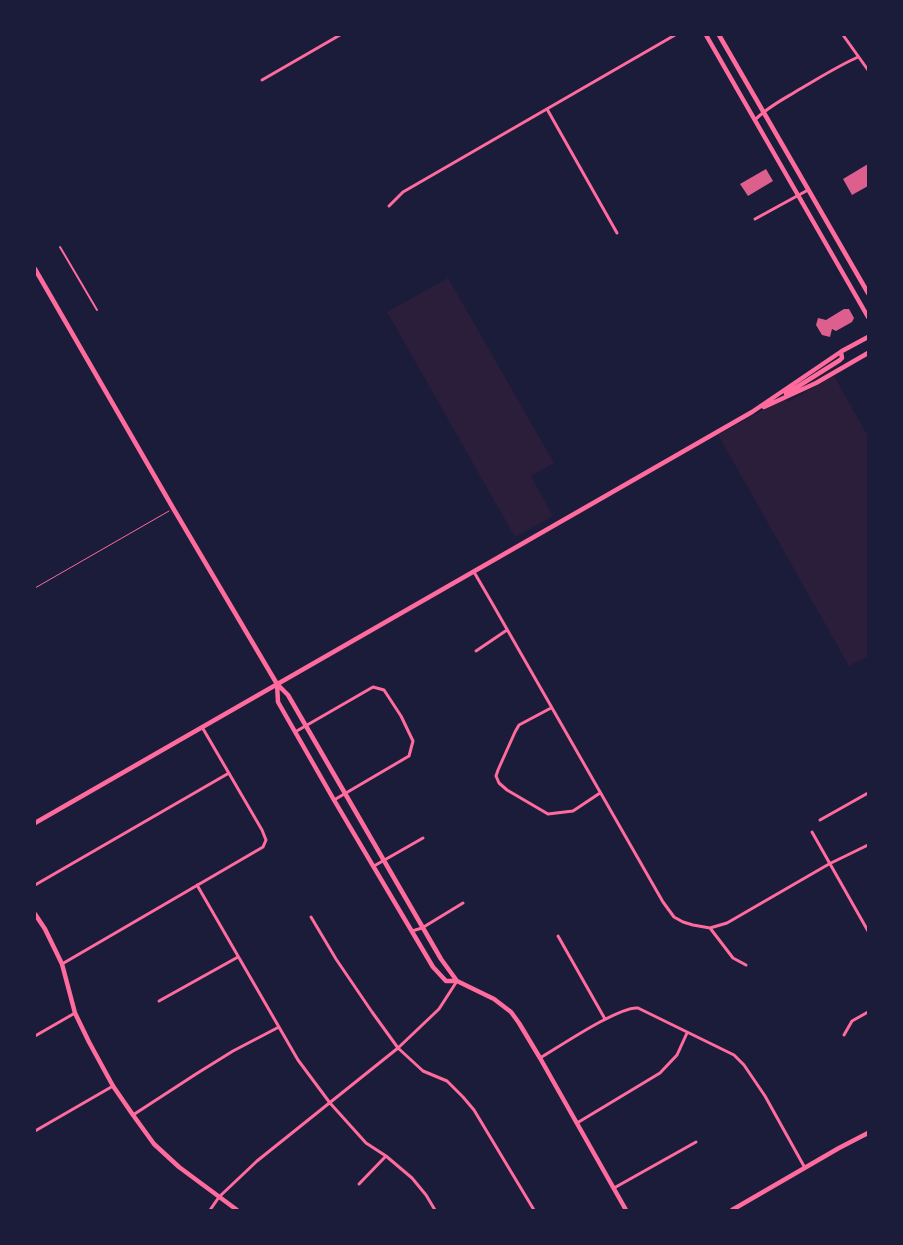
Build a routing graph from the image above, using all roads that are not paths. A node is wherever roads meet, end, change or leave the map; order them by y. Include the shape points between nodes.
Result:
1 (340, 35) edge
2 (675, 35) edge
3 (706, 35) edge
4 (718, 35) edge
5 (843, 35) edge
6 (858, 57) junction
7 (868, 70) edge
8 (262, 80) dead end
9 (547, 109) junction
10 (763, 112) junction
11 (755, 120) junction
12 (808, 190) junction
13 (798, 195) junction
14 (389, 206) dead end
15 (755, 220) dead end
16 (618, 233) dead end
17 (60, 247) dead end
18 (35, 269) edge
19 (868, 293) edge
20 (97, 310) dead end
21 (868, 317) edge
22 (868, 336) edge
23 (841, 352) junction
24 (868, 353) edge
25 (773, 403) junction
26 (752, 412) junction
27 (474, 572) junction
28 (507, 630) junction
29 (476, 651) dead end
30 (277, 684) junction
31 (551, 708) junction
32 (305, 726) junction
33 (202, 727) junction
34 (295, 732) junction
35 (229, 773) junction
36 (868, 792) edge
37 (600, 793) junction
38 (344, 794) junction
39 (334, 800) junction
40 (820, 820) dead end
41 (35, 823) edge
42 (812, 832) dead end
43 (423, 838) dead end
44 (868, 845) edge
45 (383, 860) junction
46 (829, 864) junction
47 (374, 866) junction
48 (35, 885) edge
49 (197, 885) junction
50 (463, 903) dead end
51 (35, 914) edge
52 (311, 917) dead end
53 (422, 928) junction
54 (710, 928) junction
55 (412, 931) junction
56 (868, 931) edge
57 (558, 936) dead end
58 (238, 957) junction
59 (62, 964) junction
60 (746, 965) dead end
61 (457, 981) junction
62 (159, 1001) dead end
63 (868, 1012) edge
64 (75, 1013) junction
65 (605, 1019) junction
66 (279, 1027) junction
67 (687, 1032) junction
68 (844, 1035) dead end
69 (35, 1036) edge
70 (398, 1048) junction
71 (540, 1058) junction
72 (114, 1086) junction
73 (330, 1103) junction
74 (133, 1115) junction
75 (577, 1123) junction
76 (35, 1131) edge
77 (868, 1133) edge
78 (696, 1142) dead end
79 (386, 1156) junction
80 (805, 1168) junction
81 (359, 1184) dead end
82 (614, 1188) junction
83 (219, 1197) junction
84 (210, 1210) edge
85 (237, 1210) edge
86 (435, 1210) edge
87 (534, 1210) edge
88 (626, 1210) edge
89 (732, 1210) edge

1 - 8 street
2 - 9 street
3 - 11 street
4 - 10 street
5 - 6 street
6 - 7 street
6 - 10 street
9 - 14 street via 403,192
9 - 16 street
10 - 11 street
10 - 12 street
11 - 13 street
12 - 13 street
12 - 19 street
13 - 15 street
13 - 21 street
17 - 20 lane
18 - 30 street
22 - 23 street
23 - 25 street via 840,360
23 - 26 street
24 - 25 street
25 - 26 street
26 - 27 street
27 - 28 street
27 - 30 street
28 - 29 street
28 - 31 street
30 - 32 street via 288,695
30 - 33 street
30 - 34 street via 278,702
31 - 37 street
31 - 37 street via 519,725 498,770 499,783 548,814 573,811
32 - 34 street
32 - 38 street
32 - 38 street via 373,687 384,690 401,716 414,741 408,756
33 - 35 street
33 - 41 street
34 - 39 street
35 - 48 street
35 - 49 street via 266,840 263,847
36 - 40 street
37 - 54 street via 674,917 694,926
38 - 39 street
38 - 45 street
39 - 47 street
42 - 46 street
43 - 45 street
44 - 46 street
45 - 47 street
45 - 53 street
46 - 54 street via 728,923
46 - 56 street
47 - 55 street
49 - 58 street
49 - 59 street
50 - 53 street
51 - 59 street
52 - 70 street
53 - 55 street
53 - 61 street
54 - 60 street via 733,958
55 - 61 street via 433,967 446,981
57 - 65 street
58 - 62 street
58 - 66 street
59 - 64 street
61 - 70 street via 439,1009
61 - 71 street via 494,999 510,1012
63 - 68 street via 852,1022
64 - 69 street
64 - 72 street
65 - 67 street via 632,1007
65 - 71 street
66 - 73 street via 298,1060
66 - 74 street via 233,1051
67 - 75 street via 677,1055 660,1073
67 - 80 street via 734,1055 744,1065
70 - 73 street
70 - 87 street via 423,1071 447,1081 474,1110
71 - 75 street
72 - 74 street
72 - 76 street
73 - 79 street via 366,1143
73 - 83 street via 257,1160
74 - 83 street via 154,1144
75 - 82 street
77 - 80 street
78 - 82 street
79 - 81 street
79 - 86 street via 412,1178
80 - 89 street
82 - 88 street
83 - 84 street
83 - 85 street

